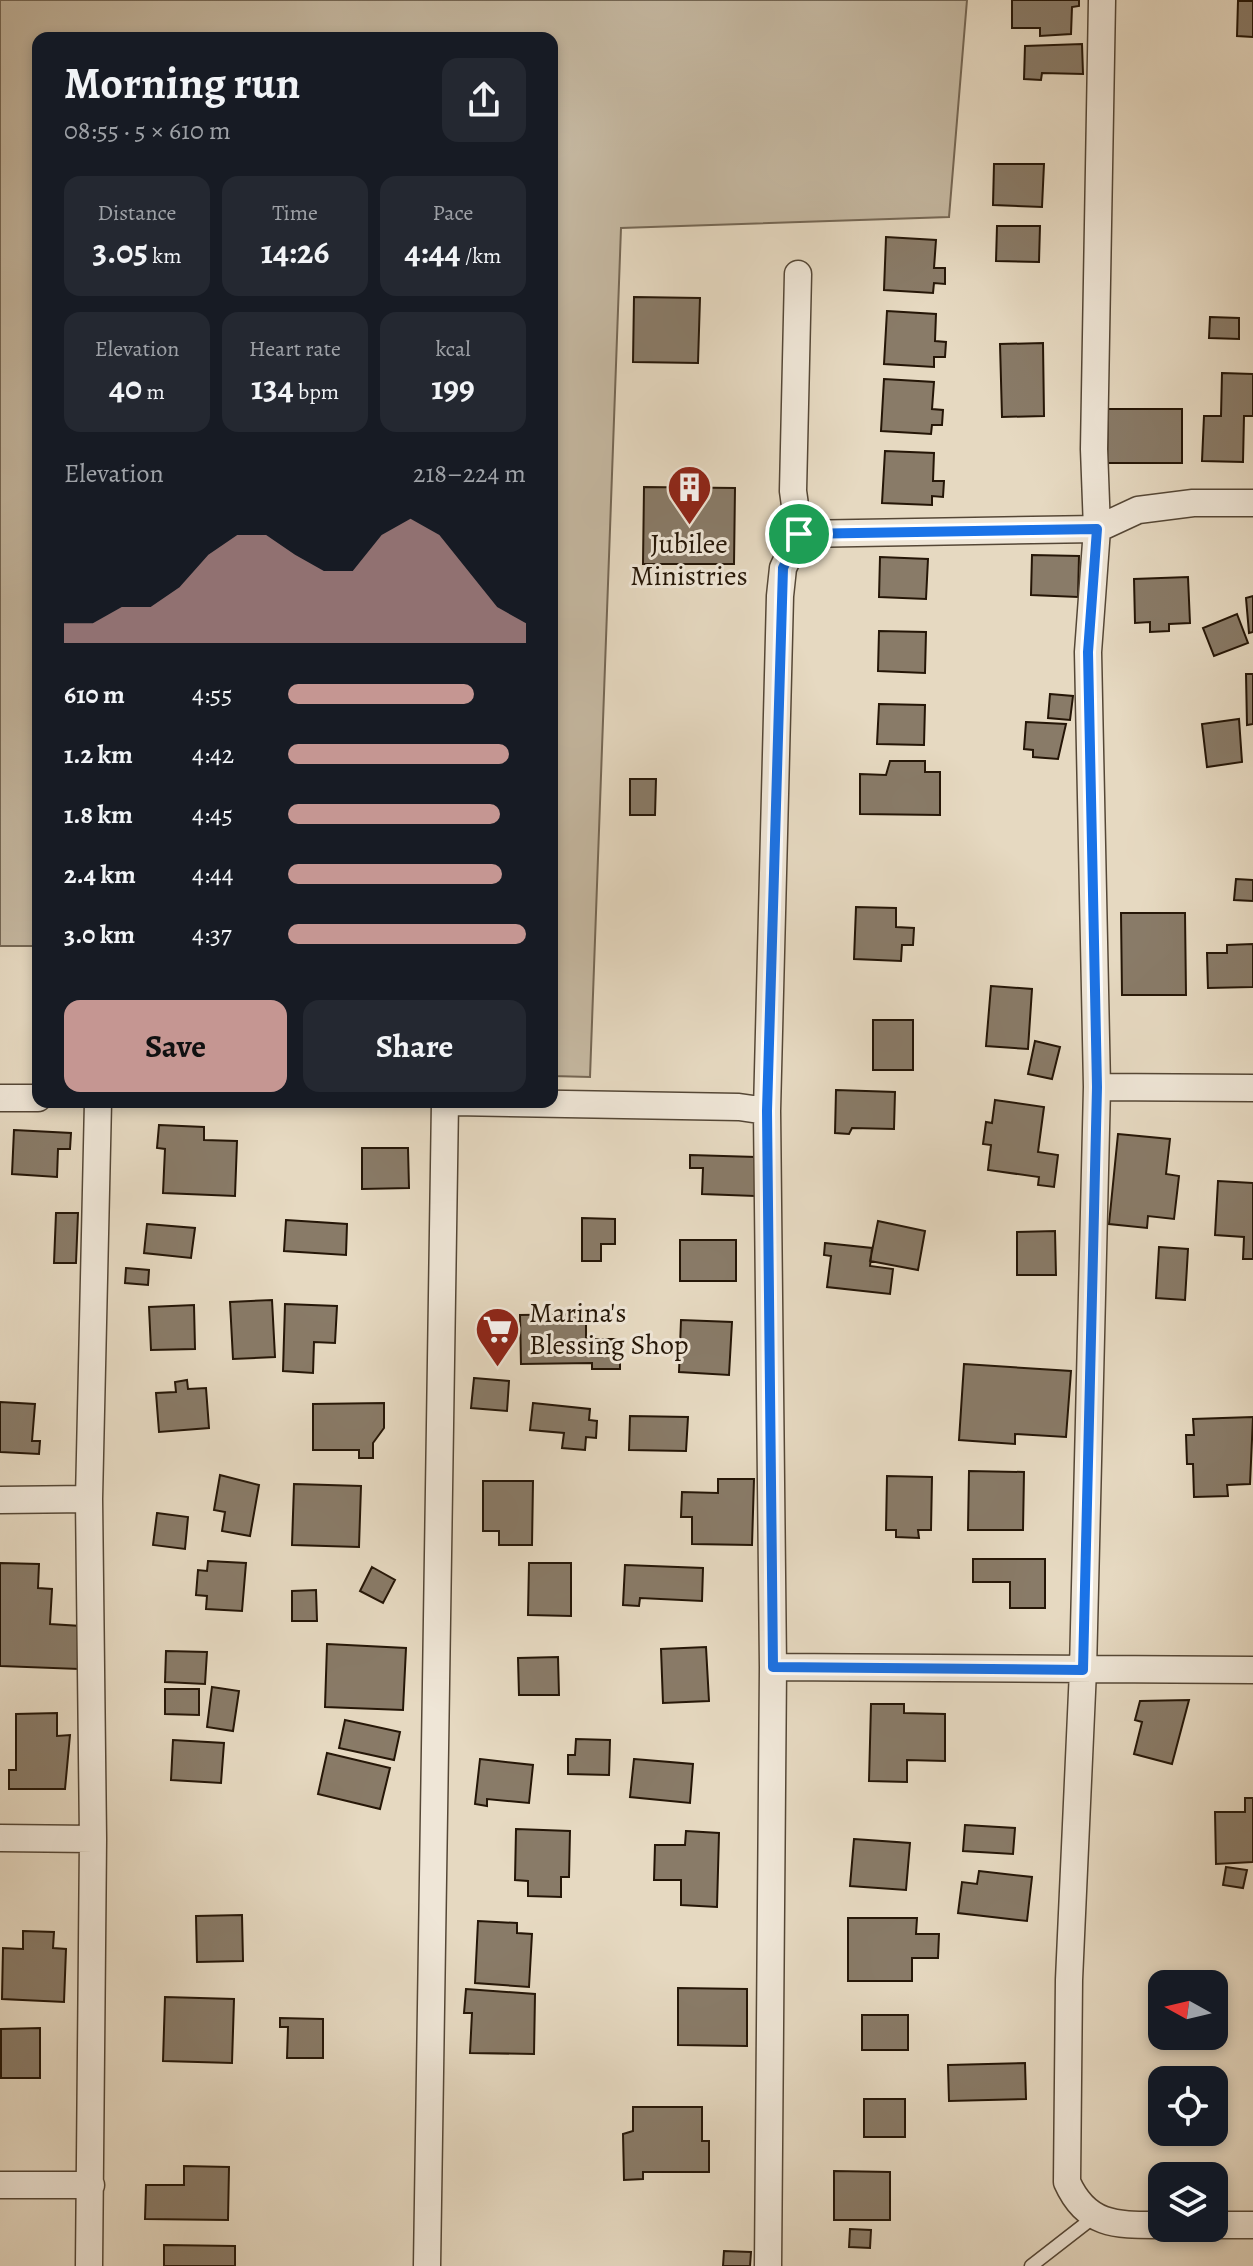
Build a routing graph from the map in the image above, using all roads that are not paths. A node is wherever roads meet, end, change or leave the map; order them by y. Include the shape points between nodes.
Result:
1 (1102, 0) edge
2 (798, 274) dead end
3 (1253, 503) edge
4 (1097, 529) junction
5 (799, 534) junction
6 (1097, 1087) junction
7 (1253, 1088) edge
8 (0, 1098) edge
9 (32, 1098) edge
10 (558, 1104) edge
11 (98, 1108) edge
12 (445, 1108) edge
13 (767, 1111) junction
14 (89, 1499) junction
15 (0, 1500) edge
16 (773, 1667) junction
17 (1083, 1670) junction
18 (1253, 1670) edge
19 (0, 1838) edge
20 (93, 1839) junction
21 (0, 2185) edge
22 (91, 2185) junction
23 (1094, 2217) junction
24 (1148, 2225) edge
25 (1228, 2225) edge
26 (1253, 2225) edge
27 (89, 2266) edge
28 (427, 2266) edge
29 (768, 2266) edge
30 (1031, 2266) edge

1 - 4 street
2 - 5 street via 793,491
3 - 4 street via 1138,510
4 - 5 street
4 - 6 street via 1088,652
5 - 13 street via 783,568 780,596
6 - 7 street
6 - 17 street
8 - 9 street
10 - 13 street
11 - 14 street
12 - 28 street
13 - 16 street
14 - 15 street
14 - 20 street
16 - 17 street
16 - 29 street
17 - 18 street
17 - 23 street via 1069,1980 1067,2182 1075,2200
19 - 20 street
20 - 22 street
21 - 22 street
22 - 27 street
23 - 24 street
23 - 30 lane
25 - 26 street

